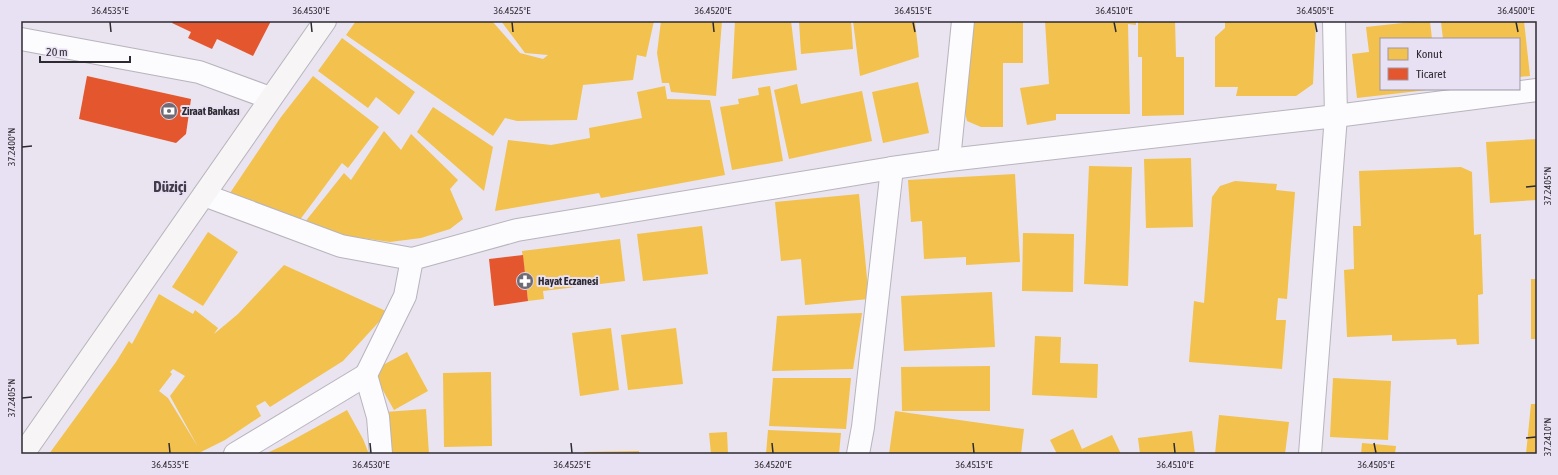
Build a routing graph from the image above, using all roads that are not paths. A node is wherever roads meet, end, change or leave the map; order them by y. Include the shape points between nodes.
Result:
1 (325, 21) edge
2 (963, 21) edge
3 (1334, 21) edge
4 (21, 39) edge
5 (1537, 90) edge
6 (270, 98) junction
7 (1336, 116) junction
8 (949, 160) junction
9 (892, 168) junction
10 (204, 195) junction
11 (412, 259) junction
12 (366, 375) junction
13 (24, 454) edge
14 (235, 454) edge
15 (381, 454) edge
16 (858, 454) edge
17 (1310, 454) edge

1 - 6 main road
2 - 8 street
3 - 7 street
4 - 6 street via 199,72
5 - 7 street
6 - 10 main road
7 - 8 street
7 - 17 street
8 - 9 street
9 - 11 street via 517,230
9 - 16 street
10 - 11 street via 341,246
10 - 13 main road
11 - 12 street via 405,296
12 - 14 street
12 - 15 street via 378,417

